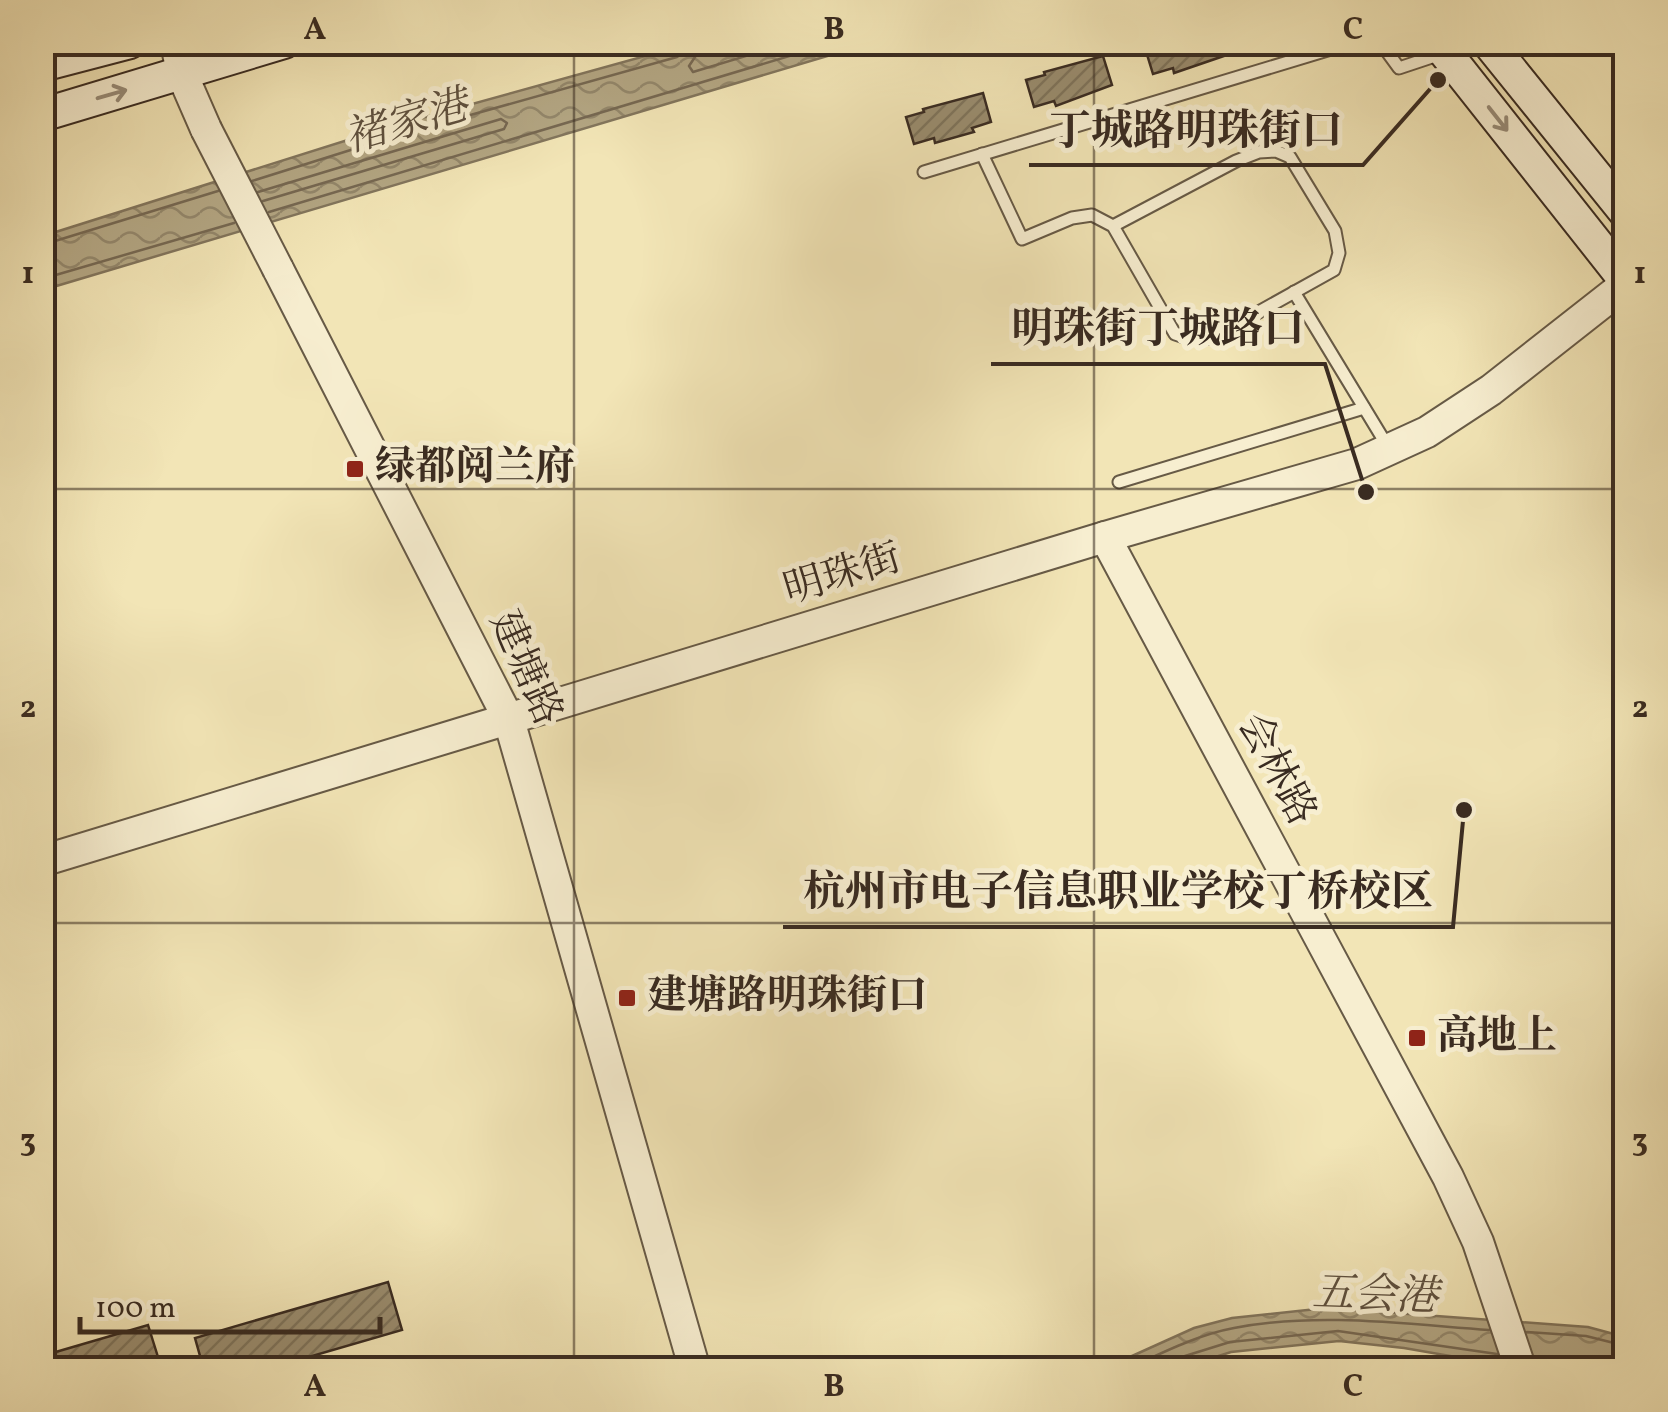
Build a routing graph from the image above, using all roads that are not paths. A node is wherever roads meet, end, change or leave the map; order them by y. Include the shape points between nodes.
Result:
1 (130, 42) edge
2 (284, 42) edge
3 (1354, 42) edge
4 (1380, 42) edge
5 (1488, 42) edge
6 (1441, 48) edge
7 (179, 58) edge
8 (42, 64) edge
9 (42, 115) edge
10 (982, 154) junction
11 (924, 172) dead end
12 (1626, 213) edge
13 (1113, 226) junction
14 (1626, 282) edge
15 (1294, 292) junction
16 (1364, 408) junction
17 (1389, 449) junction
18 (1118, 482) dead end
19 (1104, 537) junction
20 (510, 720) junction
21 (42, 862) edge
22 (696, 1370) edge
23 (1521, 1370) edge

1 - 8 main road
2 - 7 main road
3 - 10 lane
4 - 6 lane via 1399,68
5 - 12 main road
6 -> 14 main road
9 -> 7 main road
7 - 20 street, 建塘路, bridge via 206,129
10 - 11 lane
10 - 13 lane via 1022,239 1082,216
13 - 15 lane via 1175,334 1212,338
13 - 15 lane via 1236,160 1276,151 1290,157 1335,231 1339,253 1334,270
14 - 17 street, 明珠街 via 1491,390
15 - 16 lane
16 - 17 lane
16 - 18 lane
17 - 19 street, 明珠街
19 - 20 street, 明珠街
19 - 23 street, 会林路 via 1448,1177 1478,1242
20 - 21 street, 明珠街
20 - 22 street, 建塘路

